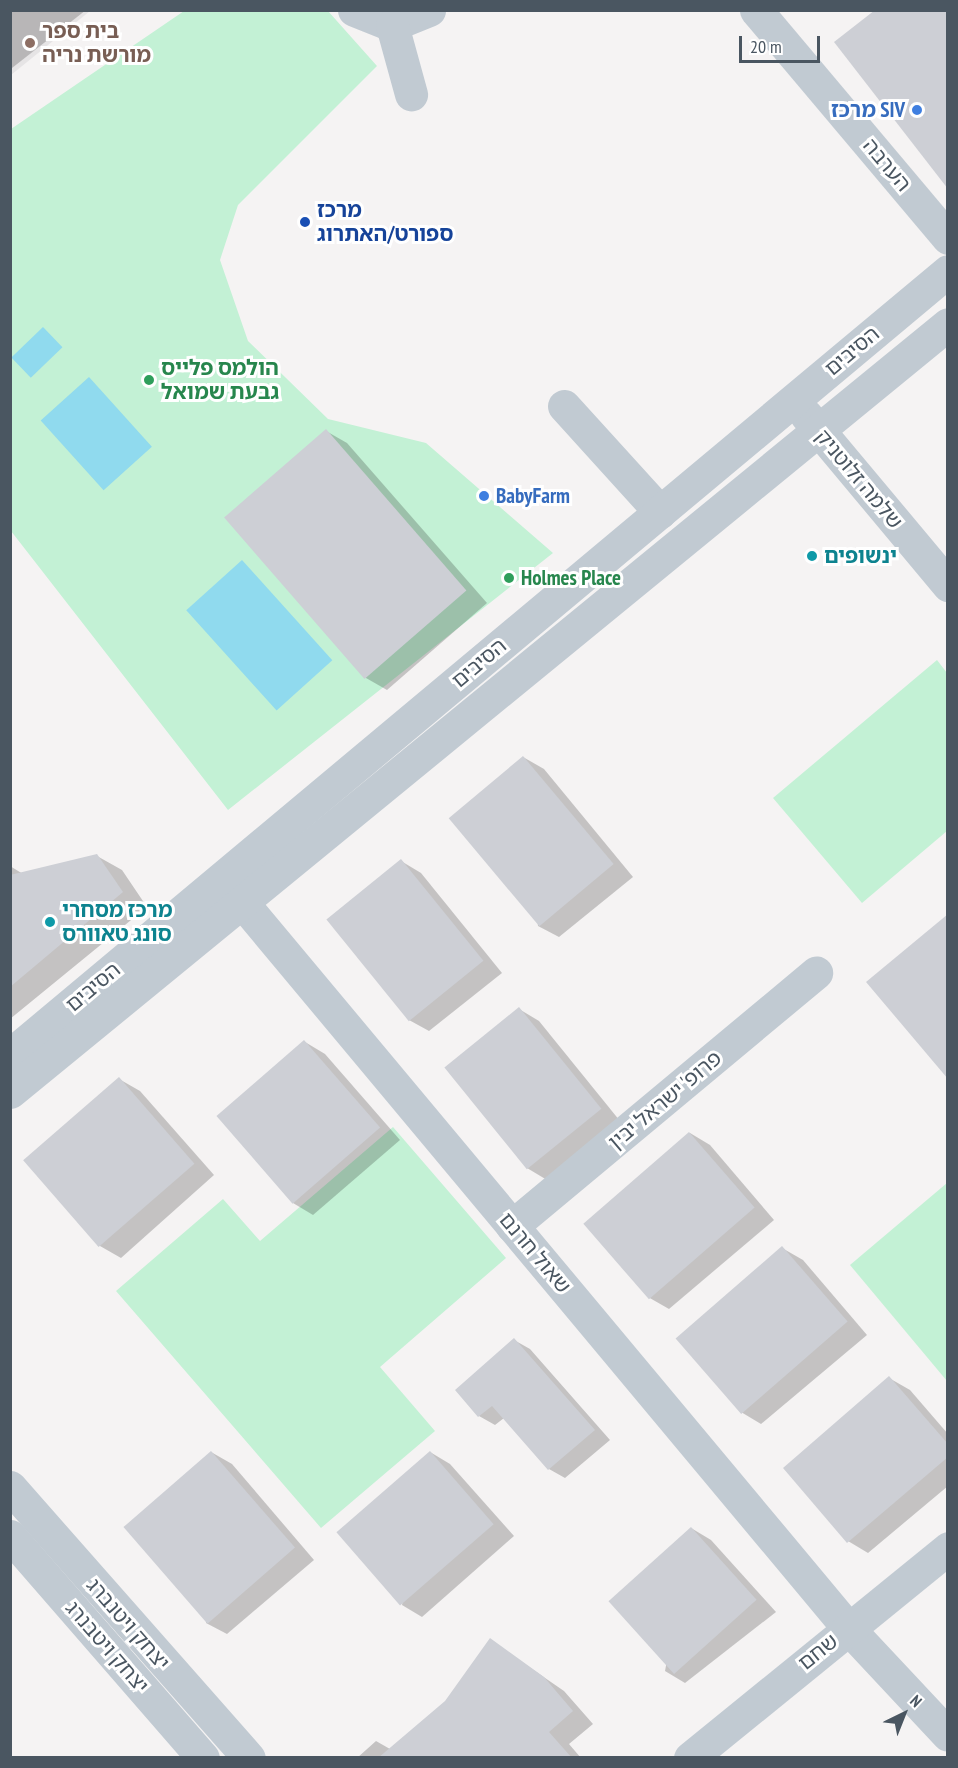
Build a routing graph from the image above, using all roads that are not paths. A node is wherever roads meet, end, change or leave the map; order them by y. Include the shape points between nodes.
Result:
1 (354, 10) edge
2 (429, 10) edge
3 (756, 10) edge
4 (392, 25) junction
5 (411, 94) dead end
6 (948, 238) edge
7 (948, 271) edge
8 (948, 324) edge
9 (794, 400) junction
10 (564, 406) dead end
11 (819, 431) junction
12 (660, 512) junction
13 (948, 585) edge
14 (222, 878) junction
15 (245, 905) junction
16 (816, 973) dead end
17 (10, 1055) edge
18 (10, 1092) edge
19 (512, 1226) junction
20 (10, 1487) edge
21 (10, 1536) edge
22 (948, 1548) edge
23 (848, 1628) junction
24 (948, 1735) edge
25 (203, 1758) edge
26 (249, 1758) edge
27 (690, 1758) edge

1 - 4 street
2 - 4 street
3 - 6 street, הערבה
4 - 5 street
7 - 9 street, הסיבים
8 - 11 street, הסיבים
9 - 11 street, שלמה זלוטניק
9 - 12 street, הסיבים
10 - 12 street
11 - 13 street, שלמה זלוטניק
11 - 15 street, הסיבים
12 - 14 street, הסיבים
14 - 15 street, שאול חרנם
14 - 17 street, הסיבים
15 - 18 street, הסיבים
15 - 19 street, שאול חרנם
16 - 19 street, פרופ' ישראל יבין
19 - 23 street, שאול חרנם
20 - 26 street, יצחק ויטנברג
21 - 25 street, יצחק ויטבנרג
22 - 23 street, שחם
23 - 24 street, שאול חרנם
23 - 27 street, שחם

